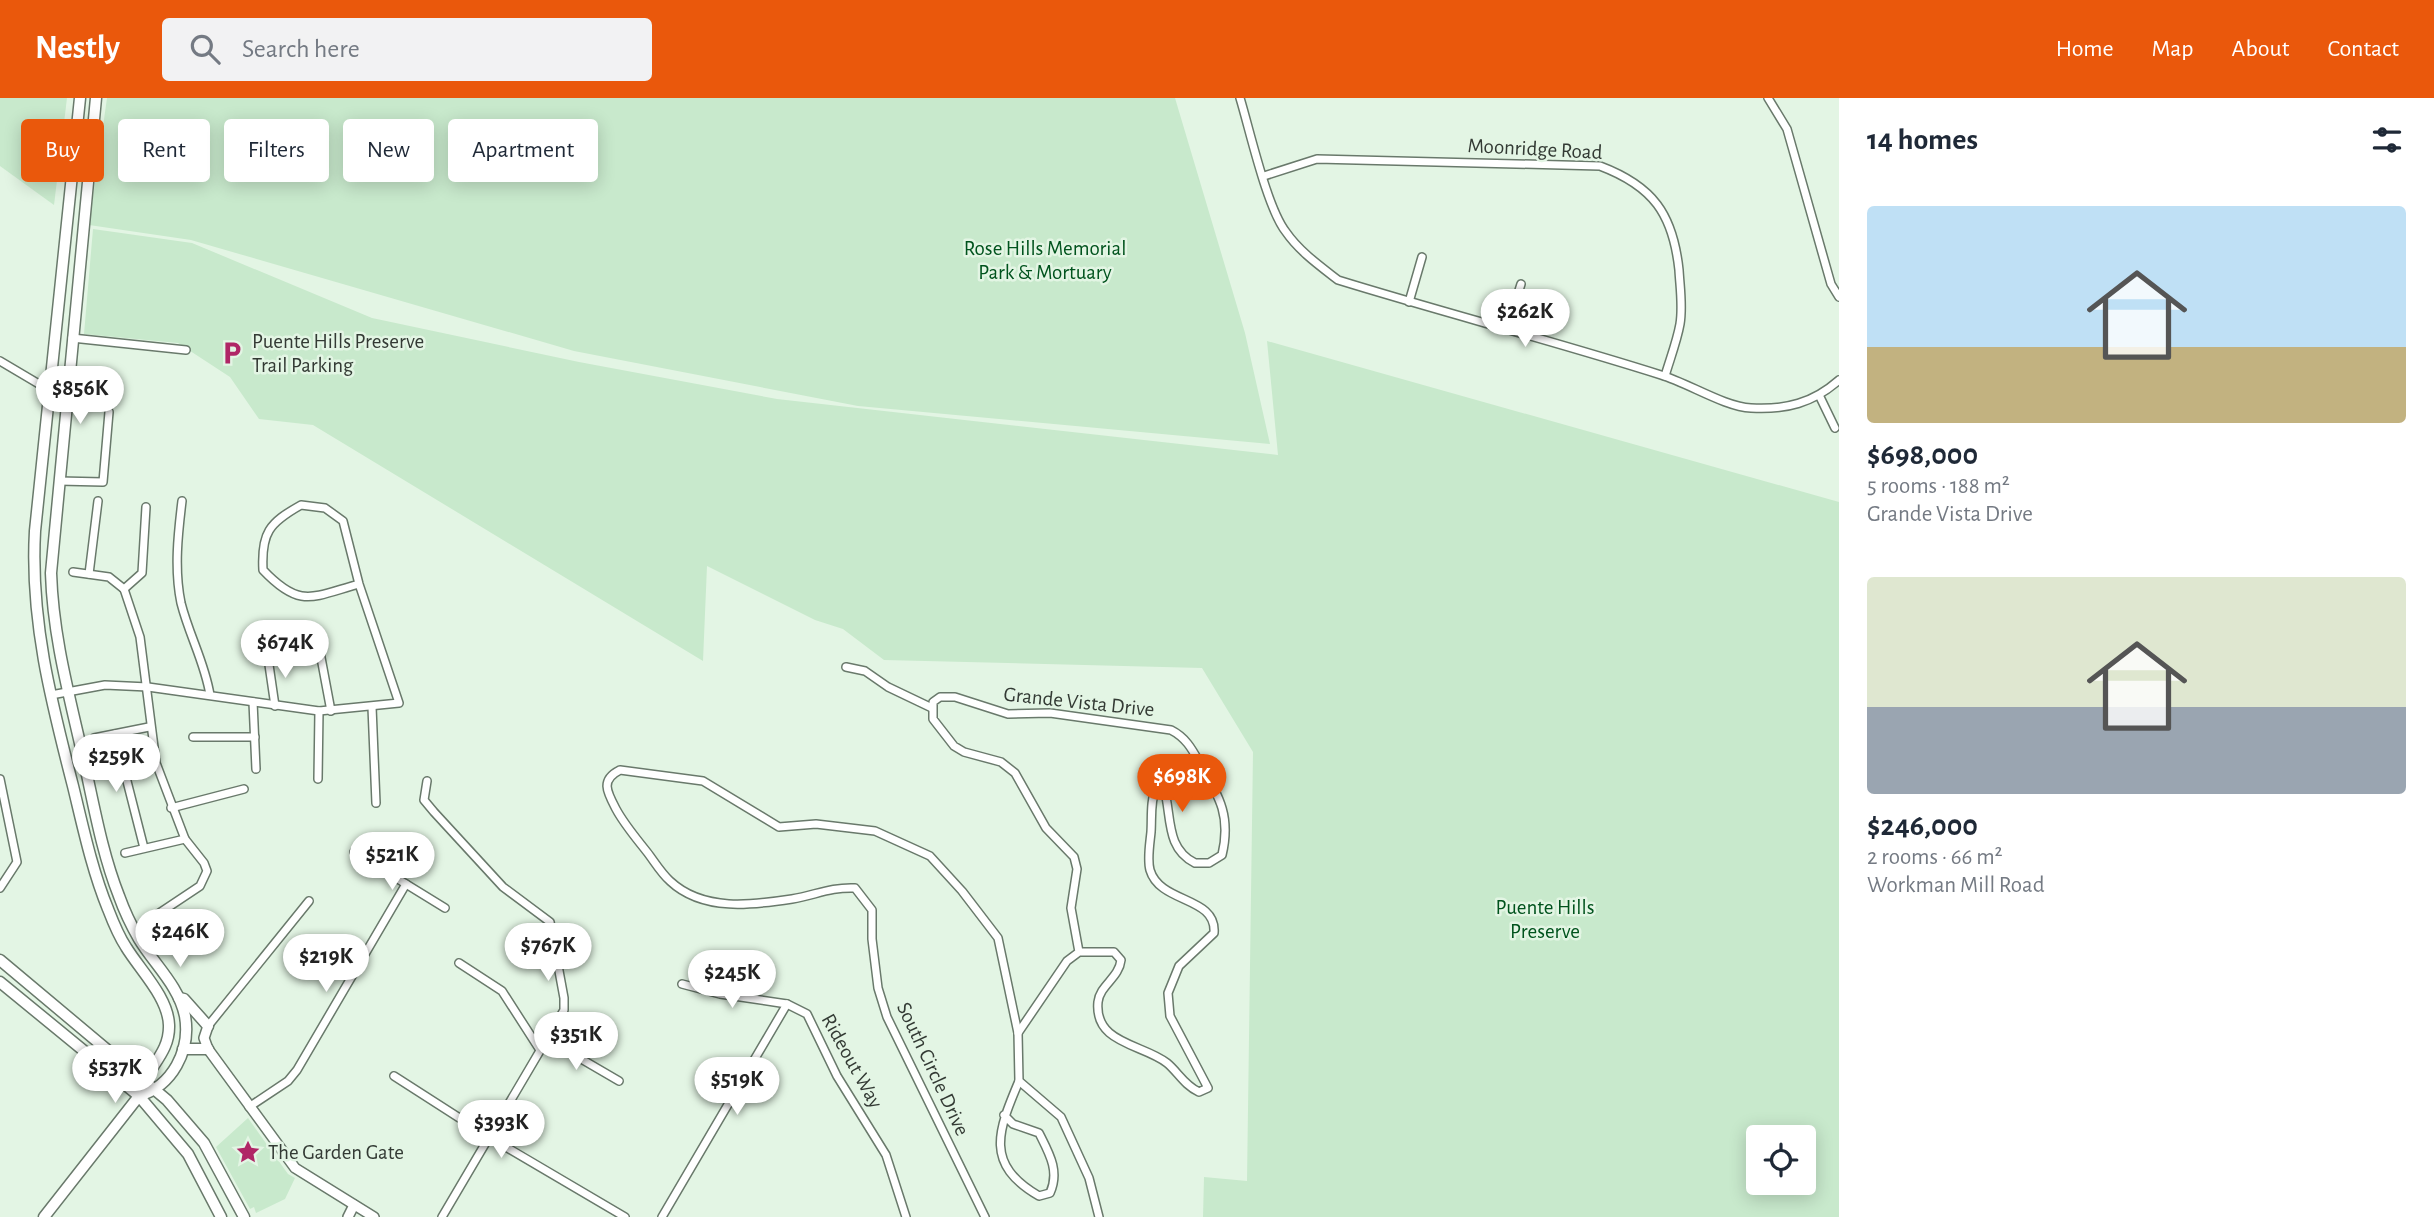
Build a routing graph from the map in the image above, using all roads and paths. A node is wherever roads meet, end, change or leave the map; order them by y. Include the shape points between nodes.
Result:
1 (80, 98) edge
2 (96, 98) edge
3 (1240, 98) edge
4 (1768, 98) edge
5 (1264, 176) junction
6 (1422, 257) dead end
7 (1521, 284) dead end
8 (1839, 297) edge
9 (1409, 302) junction
10 (1507, 329) junction
11 (72, 338) junction
12 (186, 350) dead end
13 (0, 361) edge
14 (1665, 376) junction
15 (1839, 380) edge
16 (49, 390) junction
17 (67, 393) junction
18 (1820, 397) junction
19 (109, 412) dead end
20 (1835, 428) dead end
21 (59, 481) junction
22 (98, 501) dead end
23 (182, 501) dead end
24 (146, 506) dead end
25 (73, 572) dead end
26 (89, 574) junction
27 (359, 584) junction
28 (124, 589) junction
29 (319, 646) dead end
30 (268, 658) dead end
31 (846, 667) dead end
32 (148, 687) junction
33 (67, 692) junction
34 (51, 695) junction
35 (210, 695) junction
36 (253, 702) junction
37 (275, 706) junction
38 (372, 707) junction
39 (932, 708) junction
40 (319, 710) junction
41 (331, 710) junction
42 (149, 727) junction
43 (115, 734) junction
44 (193, 737) dead end
45 (255, 737) junction
46 (94, 738) dead end
47 (256, 769) dead end
48 (0, 779) edge
49 (318, 779) dead end
50 (427, 781) dead end
51 (244, 789) dead end
52 (376, 803) dead end
53 (171, 808) junction
54 (185, 839) junction
55 (144, 848) junction
56 (354, 852) dead end
57 (125, 853) dead end
58 (406, 884) junction
59 (0, 888) edge
60 (309, 901) dead end
61 (445, 908) dead end
62 (149, 920) dead end
63 (139, 940) junction
64 (126, 948) junction
65 (1079, 952) junction
66 (0, 960) edge
67 (459, 963) dead end
68 (0, 982) edge
69 (682, 984) dead end
70 (179, 998) junction
71 (788, 1003) junction
72 (208, 1026) junction
73 (1018, 1033) junction
74 (547, 1039) junction
75 (206, 1044) junction
76 (183, 1049) junction
77 (540, 1050) junction
78 (394, 1076) dead end
79 (143, 1078) junction
80 (618, 1081) dead end
81 (1019, 1081) junction
82 (158, 1091) junction
83 (139, 1096) junction
84 (249, 1107) junction
85 (1004, 1115) junction
86 (489, 1137) junction
87 (354, 1205) junction
88 (44, 1217) edge
89 (221, 1217) edge
90 (244, 1217) edge
91 (348, 1217) edge
92 (374, 1217) edge
93 (442, 1217) edge
94 (625, 1217) edge
95 (662, 1217) edge
96 (906, 1217) edge
97 (985, 1217) edge
98 (1099, 1217) edge

1 - 16 main road
2 - 11 main road
3 - 5 street
4 - 8 street via 1787,129 1831,284
5 - 9 street via 1285,231 1318,265 1338,280
5 - 14 street, Moonridge Road via 1317,159 1600,166 1618,173 1651,196 1674,235 1682,301
6 - 9 street
7 - 10 street
9 - 10 street
10 - 14 street
11 - 12 street
11 - 17 main road
13 - 16 street
14 - 18 street via 1747,408 1780,409
15 - 18 street
16 - 17 street
16 - 34 main road via 33,573 41,658
17 - 21 main road
18 - 20 street
19 - 21 street via 103,482
21 - 33 main road via 52,614
22 - 26 street
23 - 35 street via 176,551 181,603 206,670
24 - 28 street via 142,573
25 - 26 street
26 - 28 street via 109,577
27 - 27 street via 306,599 282,590 263,570 261,546 268,529 301,505 325,508 343,522
27 - 38 street via 399,703
28 - 32 street via 140,637
29 - 41 street
30 - 37 street
31 - 39 street via 866,671
32 - 33 street via 106,685
32 - 35 street
32 - 42 street
33 - 34 street
33 - 63 main road via 106,856
34 - 64 main road via 96,878
35 - 36 street
36 - 37 street
36 - 45 street
37 - 40 street
38 - 41 street
38 - 52 street
39 - 65 street via 933,719 954,746 1001,762 1015,773 1046,828 1074,857 1077,869 1071,908
39 - 65 street, Grande Vista Drive via 940,697 955,697 1008,714 1050,713 1171,730 1187,741 1220,796 1226,834 1222,855 1209,863 1195,863 1179,851 1160,786 1153,798 1149,867 1162,889 1198,906 1213,916 1215,923 1214,933 1180,966 1168,993 1170,1016 1208,1088 1191,1088 1161,1059 1112,1036 1104,1027 1098,1001 1120,970 1121,960 1114,952
40 - 41 street
40 - 49 street
42 - 43 street
42 - 53 street
43 - 46 street
43 - 55 street
44 - 45 street
45 - 47 street
48 - 59 street via 17,862
50 - 74 street via 424,800 434,812 503,887 550,922 564,1010
51 - 53 street
53 - 54 street
54 - 55 street
54 - 62 street via 204,863 205,878
55 - 57 street
56 - 58 street
58 - 61 street
58 - 84 street via 298,1070
60 - 72 street
63 - 64 main road
63 - 70 main road
64 - 79 main road via 158,994 169,1025 164,1053
65 - 73 street via 1056,975
66 - 79 main road
67 - 77 street via 502,991
68 - 83 main road
69 - 71 street
70 - 72 main road
70 - 76 main road via 186,1031
71 - 95 street
71 - 96 street, Rideout Way via 811,1019 837,1076 886,1155
72 - 75 street
73 - 81 street
73 - 97 street, South Circle Drive via 998,938 930,856 875,831 817,824 779,827 703,781 620,770 610,775 606,783 621,818 671,883 709,902 751,906 833,887 855,888 872,910 872,939 887,1017
74 - 77 street
74 - 80 street
75 - 76 main road
75 - 84 street
76 - 82 main road
77 - 86 street
78 - 86 street
79 - 82 main road
79 - 83 main road
81 - 85 street
81 - 98 street via 1061,1117 1088,1178
82 - 83 main road
82 - 90 main road via 204,1143
83 - 88 main road
83 - 89 main road via 188,1154
84 - 87 street via 295,1168
85 - 85 street via 1000,1125 1003,1163 1016,1183 1039,1196 1050,1193 1054,1163 1040,1133 1013,1124
86 - 93 street
86 - 94 street
87 - 91 street
87 - 92 street

